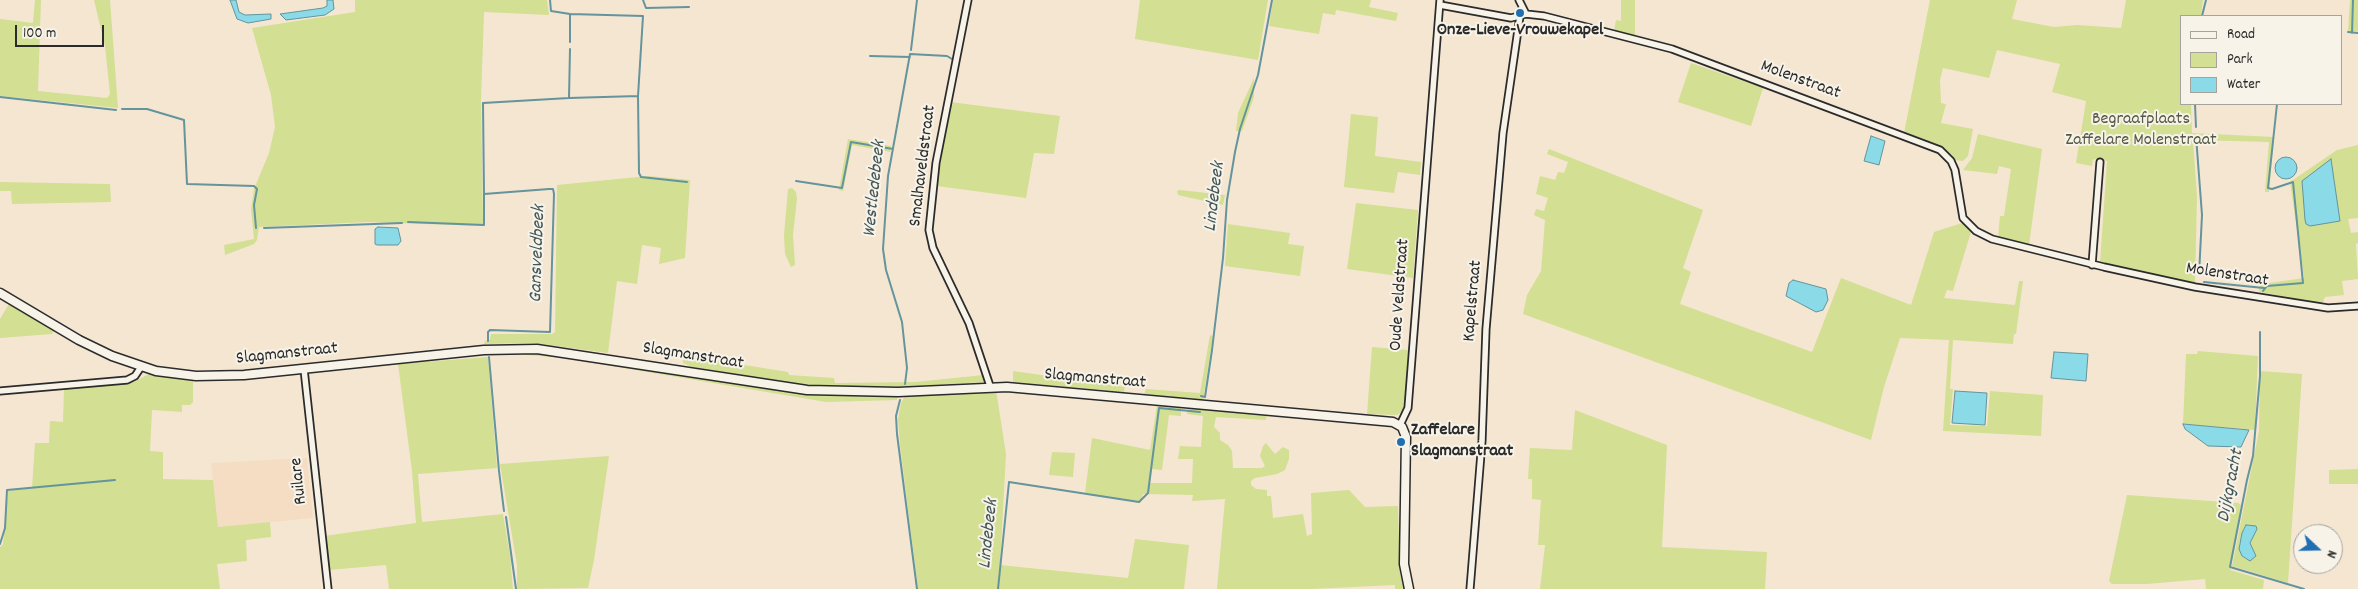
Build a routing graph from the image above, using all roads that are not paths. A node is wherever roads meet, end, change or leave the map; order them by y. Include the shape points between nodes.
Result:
1 (968, 0) edge
2 (1518, 0) edge
3 (1440, 3) edge
4 (1523, 15) junction
5 (2100, 162) dead end
6 (2092, 265) junction
7 (0, 293) edge
8 (2358, 306) edge
9 (141, 367) junction
10 (304, 369) junction
11 (990, 386) junction
12 (0, 391) edge
13 (1400, 425) junction
14 (328, 589) edge
15 (1410, 589) edge
16 (1470, 589) edge

1 - 11 street, Smalhaveldstraat via 936,163 929,230 933,248 969,323
2 - 4 street
3 - 4 street, Molenstraat via 1511,18
3 - 13 street, Oude Veldstraat via 1408,408
4 - 6 street, Molenstraat via 1544,16 1672,49 1940,150 1951,161 1963,218 1968,225 1992,239
4 - 16 street, Kapelstraat via 1503,133 1486,329 1482,441
5 - 6 street
6 - 8 street, Molenstraat via 2195,287 2328,308
7 - 9 main road, Slagmanstraat via 97,350
9 - 10 main road, Slagmanstraat via 211,376
9 - 12 street via 135,376 127,380
10 - 11 main road, Slagmanstraat via 484,350 523,349 567,352 815,390 898,392
10 - 14 street, Ruilare
11 - 13 main road, Slagmanstraat via 1389,421
13 - 15 main road via 1406,437 1404,564

